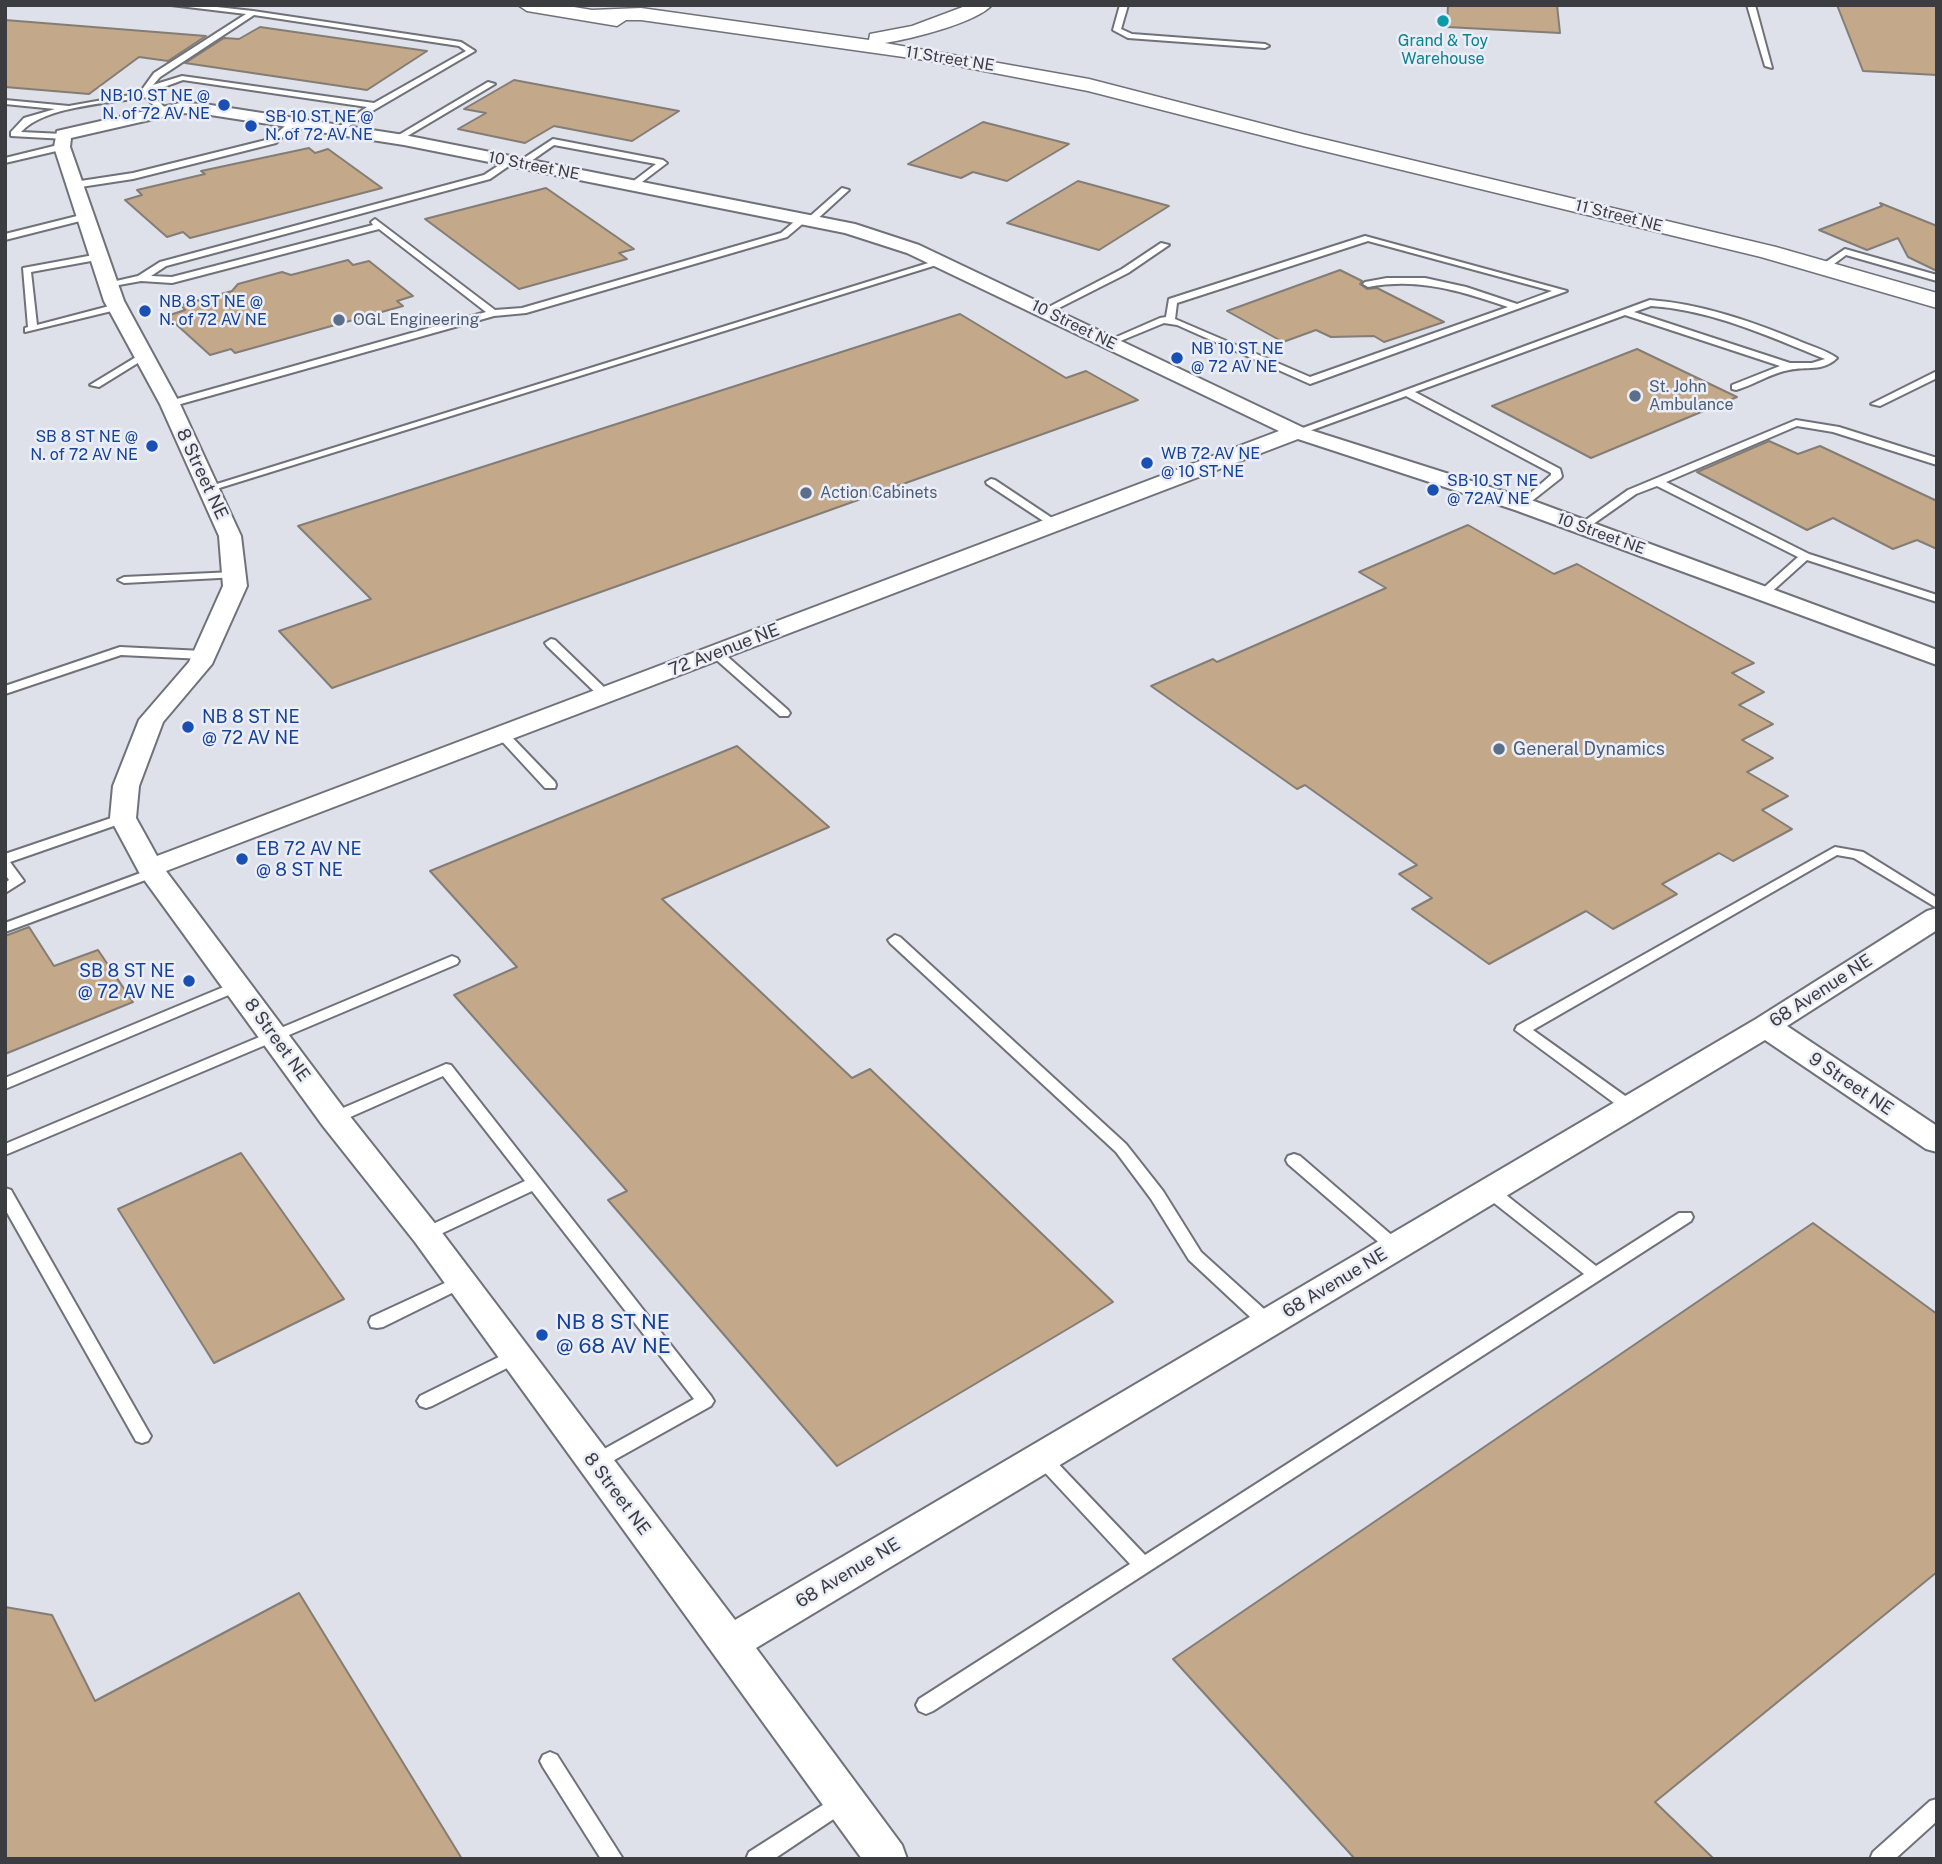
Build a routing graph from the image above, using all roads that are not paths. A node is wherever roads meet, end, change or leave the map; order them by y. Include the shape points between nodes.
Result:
1 (175, 5) edge
2 (527, 5) edge
3 (1124, 5) edge
4 (1751, 5) edge
5 (253, 13) junction
6 (985, 14) edge
7 (596, 15) junction
8 (816, 38) junction
9 (1265, 46) dead end
10 (987, 47) dead end
11 (924, 60) junction
12 (1769, 66) dead end
13 (1058, 78) junction
14 (491, 84) dead end
15 (147, 93) junction
16 (5, 102) edge
17 (377, 106) junction
18 (69, 108) junction
19 (172, 110) junction
20 (294, 123) junction
21 (340, 130) junction
22 (396, 139) junction
23 (1299, 139) junction
24 (62, 140) junction
25 (5, 161) edge
26 (515, 162) junction
27 (74, 185) junction
28 (635, 185) junction
29 (845, 190) dead end
30 (360, 211) junction
31 (85, 217) junction
32 (808, 219) junction
33 (380, 226) junction
34 (5, 237) edge
35 (1164, 245) dead end
36 (99, 257) junction
37 (941, 262) junction
38 (1823, 268) junction
39 (141, 278) junction
40 (1937, 278) edge
41 (108, 284) junction
42 (1368, 284) dead end
43 (1937, 302) edge
44 (117, 307) junction
45 (1518, 307) junction
46 (1045, 311) junction
47 (1624, 312) junction
48 (493, 313) junction
49 (1170, 321) junction
50 (1110, 342) junction
51 (144, 356) junction
52 (1789, 366) junction
53 (1937, 374) edge
54 (95, 385) dead end
55 (1736, 387) dead end
56 (1406, 392) junction
57 (170, 404) junction
58 (1875, 404) dead end
59 (1297, 432) junction
60 (1937, 462) edge
61 (991, 482) dead end
62 (1657, 482) junction
63 (209, 488) junction
64 (1523, 505) junction
65 (1055, 524) junction
66 (1582, 527) junction
67 (1805, 556) junction
68 (234, 575) junction
69 (124, 580) dead end
70 (1763, 594) junction
71 (1937, 599) edge
72 (551, 643) dead end
73 (716, 653) junction
74 (203, 655) junction
75 (1937, 659) edge
76 (5, 690) edge
77 (605, 695) junction
78 (784, 713) dead end
79 (502, 734) junction
80 (550, 785) dead end
81 (124, 818) junction
82 (5, 859) edge
83 (5, 864) edge
84 (152, 870) junction
85 (5, 890) edge
86 (1937, 904) edge
87 (1937, 917) edge
88 (5, 928) edge
89 (895, 940) dead end
90 (452, 961) dead end
91 (238, 986) junction
92 (1766, 1026) junction
93 (273, 1035) junction
94 (5, 1084) edge
95 (1630, 1107) junction
96 (334, 1118) junction
97 (1937, 1141) edge
98 (5, 1150) edge
99 (1294, 1160) dead end
100 (535, 1183) junction
101 (1490, 1191) junction
102 (5, 1194) edge
103 (1685, 1217) dead end
104 (426, 1234) junction
105 (1396, 1248) junction
106 (1595, 1274) junction
107 (460, 1282) junction
108 (377, 1322) dead end
109 (1268, 1323) junction
110 (515, 1356) junction
111 (426, 1401) dead end
112 (142, 1436) dead end
113 (1042, 1458) junction
114 (594, 1463) junction
115 (1143, 1565) junction
116 (730, 1643) junction
117 (926, 1705) dead end
118 (550, 1761) dead end
119 (845, 1801) junction
120 (1937, 1808) edge
121 (613, 1859) edge
122 (756, 1859) edge
123 (887, 1859) edge
124 (1880, 1859) edge

1 - 5 lane
2 - 7 street, 11 Street NE
3 - 9 lane via 1116,30 1131,36
4 - 12 lane
5 - 15 lane via 157,75
5 - 17 lane via 461,44 471,51
6 - 8 street via 905,35
6 - 11 street
7 - 8 street, 11 Street NE via 641,14
7 - 11 street, 11 Street NE
8 - 11 street, 11 Street NE
10 - 13 street
11 - 13 street, 11 Street NE
11 - 23 street, 11 Street NE
13 - 23 street, 11 Street NE
14 - 22 lane
15 - 17 lane via 182,78
15 - 18 lane
15 - 19 lane
16 - 18 lane
17 - 21 lane
18 - 24 lane via 27,120 14,134
19 - 20 street, 10 Street NE
19 - 24 street
20 - 21 street, 10 Street NE
20 - 27 lane via 273,141 133,176
21 - 22 street, 10 Street NE
22 - 26 street, 10 Street NE
23 - 38 street, 11 Street NE
24 - 25 lane
24 - 27 street, 8 Street NE
26 - 28 street, 10 Street NE
26 - 28 lane via 553,142 663,163
26 - 30 lane via 487,177
27 - 31 street, 8 Street NE
28 - 32 street, 10 Street NE
29 - 32 lane
30 - 33 lane
30 - 39 lane via 163,264
31 - 34 lane
31 - 36 street, 8 Street NE
32 - 37 street, 10 Street NE via 849,228
32 - 48 lane via 784,235 523,311
33 - 39 lane via 172,280
33 - 48 lane
35 - 46 lane via 1125,271
36 - 41 street, 8 Street NE
36 - 44 lane via 26,270 31,329
37 - 46 street, 10 Street NE
37 - 63 lane
38 - 40 lane via 1845,252
38 - 43 street, 11 Street NE
39 - 41 lane
41 - 44 street, 8 Street NE
42 - 45 lane via 1409,277
44 - 51 street, 8 Street NE
45 - 49 lane via 1310,381
45 - 49 lane via 1562,290 1368,238 1172,301
46 - 50 street, 10 Street NE
47 - 52 lane
47 - 52 lane via 1650,303 1674,303 1832,358 1806,367
47 - 56 lane
48 - 57 lane
49 - 50 lane
50 - 59 street, 10 Street NE
51 - 54 lane
51 - 57 street, 8 Street NE
52 - 55 lane
53 - 58 lane
56 - 59 lane
56 - 64 lane via 1556,471 1558,476
57 - 63 street, 8 Street NE
59 - 64 street, 10 Street NE
59 - 65 street, 72 Avenue NE
60 - 62 lane via 1835,429 1796,423
61 - 65 lane
62 - 66 lane via 1632,492
62 - 67 lane
63 - 68 street, 8 Street NE via 230,536
64 - 66 street, 10 Street NE
65 - 73 street, 72 Avenue NE
66 - 70 street, 10 Street NE
67 - 70 lane
67 - 71 lane
68 - 69 lane
68 - 74 street, 8 Street NE via 235,586
70 - 75 street, 10 Street NE
72 - 77 lane
73 - 77 street, 72 Avenue NE
73 - 78 lane
74 - 76 lane via 120,651
74 - 81 street, 8 Street NE via 152,720 126,786
77 - 79 street, 72 Avenue NE
79 - 80 lane
79 - 84 street, 72 Avenue NE
81 - 82 lane
81 - 84 street, 8 Street NE
83 - 85 lane via 16,881
84 - 88 lane
84 - 91 street, 8 Street NE
86 - 95 lane via 1857,855 1835,851 1522,1030
87 - 92 street, 68 Avenue NE
89 - 109 lane via 1121,1148 1195,1256
90 - 93 lane
91 - 93 street, 8 Street NE
91 - 94 lane
92 - 95 street, 68 Avenue NE
92 - 97 street, 9 Street NE
93 - 96 street, 8 Street NE
93 - 98 lane
95 - 101 street, 68 Avenue NE
96 - 100 lane via 446,1069
96 - 104 street, 8 Street NE
99 - 105 lane
100 - 104 lane
100 - 114 lane via 705,1401
101 - 105 street, 68 Avenue NE
101 - 106 lane
102 - 112 lane
103 - 106 lane
104 - 107 street, 8 Street NE
105 - 109 street, 68 Avenue NE
106 - 115 lane
107 - 108 lane
107 - 110 street, 8 Street NE
109 - 113 street, 68 Avenue NE
110 - 111 lane
110 - 114 street, 8 Street NE
113 - 115 lane
113 - 116 street, 68 Avenue NE
114 - 116 street, 8 Street NE
115 - 117 lane
116 - 119 street, 8 Street NE
118 - 121 lane
119 - 122 lane
119 - 123 street, 8 Street NE
120 - 124 lane

